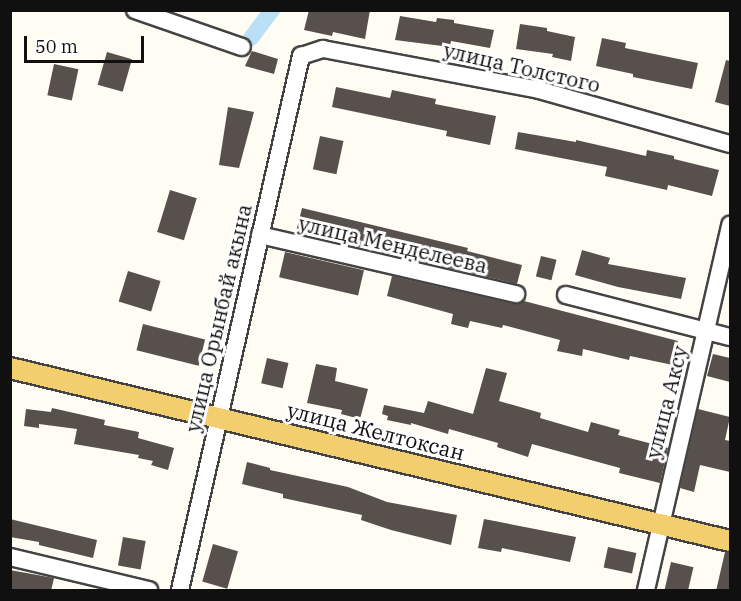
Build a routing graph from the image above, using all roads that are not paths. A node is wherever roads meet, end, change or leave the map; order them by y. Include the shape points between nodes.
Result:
1 (135, 10) edge
2 (242, 47) dead end
3 (301, 56) joint
4 (730, 144) edge
5 (730, 225) edge
6 (260, 235) junction
7 (516, 294) dead end
8 (566, 295) dead end
9 (707, 331) junction
10 (730, 337) edge
11 (10, 368) edge
12 (219, 417) junction
13 (660, 525) junction
14 (730, 541) edge
15 (10, 557) edge
16 (149, 591) edge
17 (180, 591) edge
18 (645, 591) edge

1 - 2 street
3 - 4 street, улица Толстого via 323,49 539,90
3 - 6 street, улица Орынбай акына
5 - 9 street, улица Аксу
6 - 7 street, улица Менделеева
6 - 12 street, улица Орынбай акына
8 - 9 street
9 - 10 street
9 - 13 street, улица Аксу
11 - 12 main road, улица Желтоксан
12 - 13 main road, улица Желтоксан
12 - 17 street, улица Орынбай акына
13 - 14 main road, улица Желтоксан
13 - 18 street, улица Аксу
15 - 16 street

